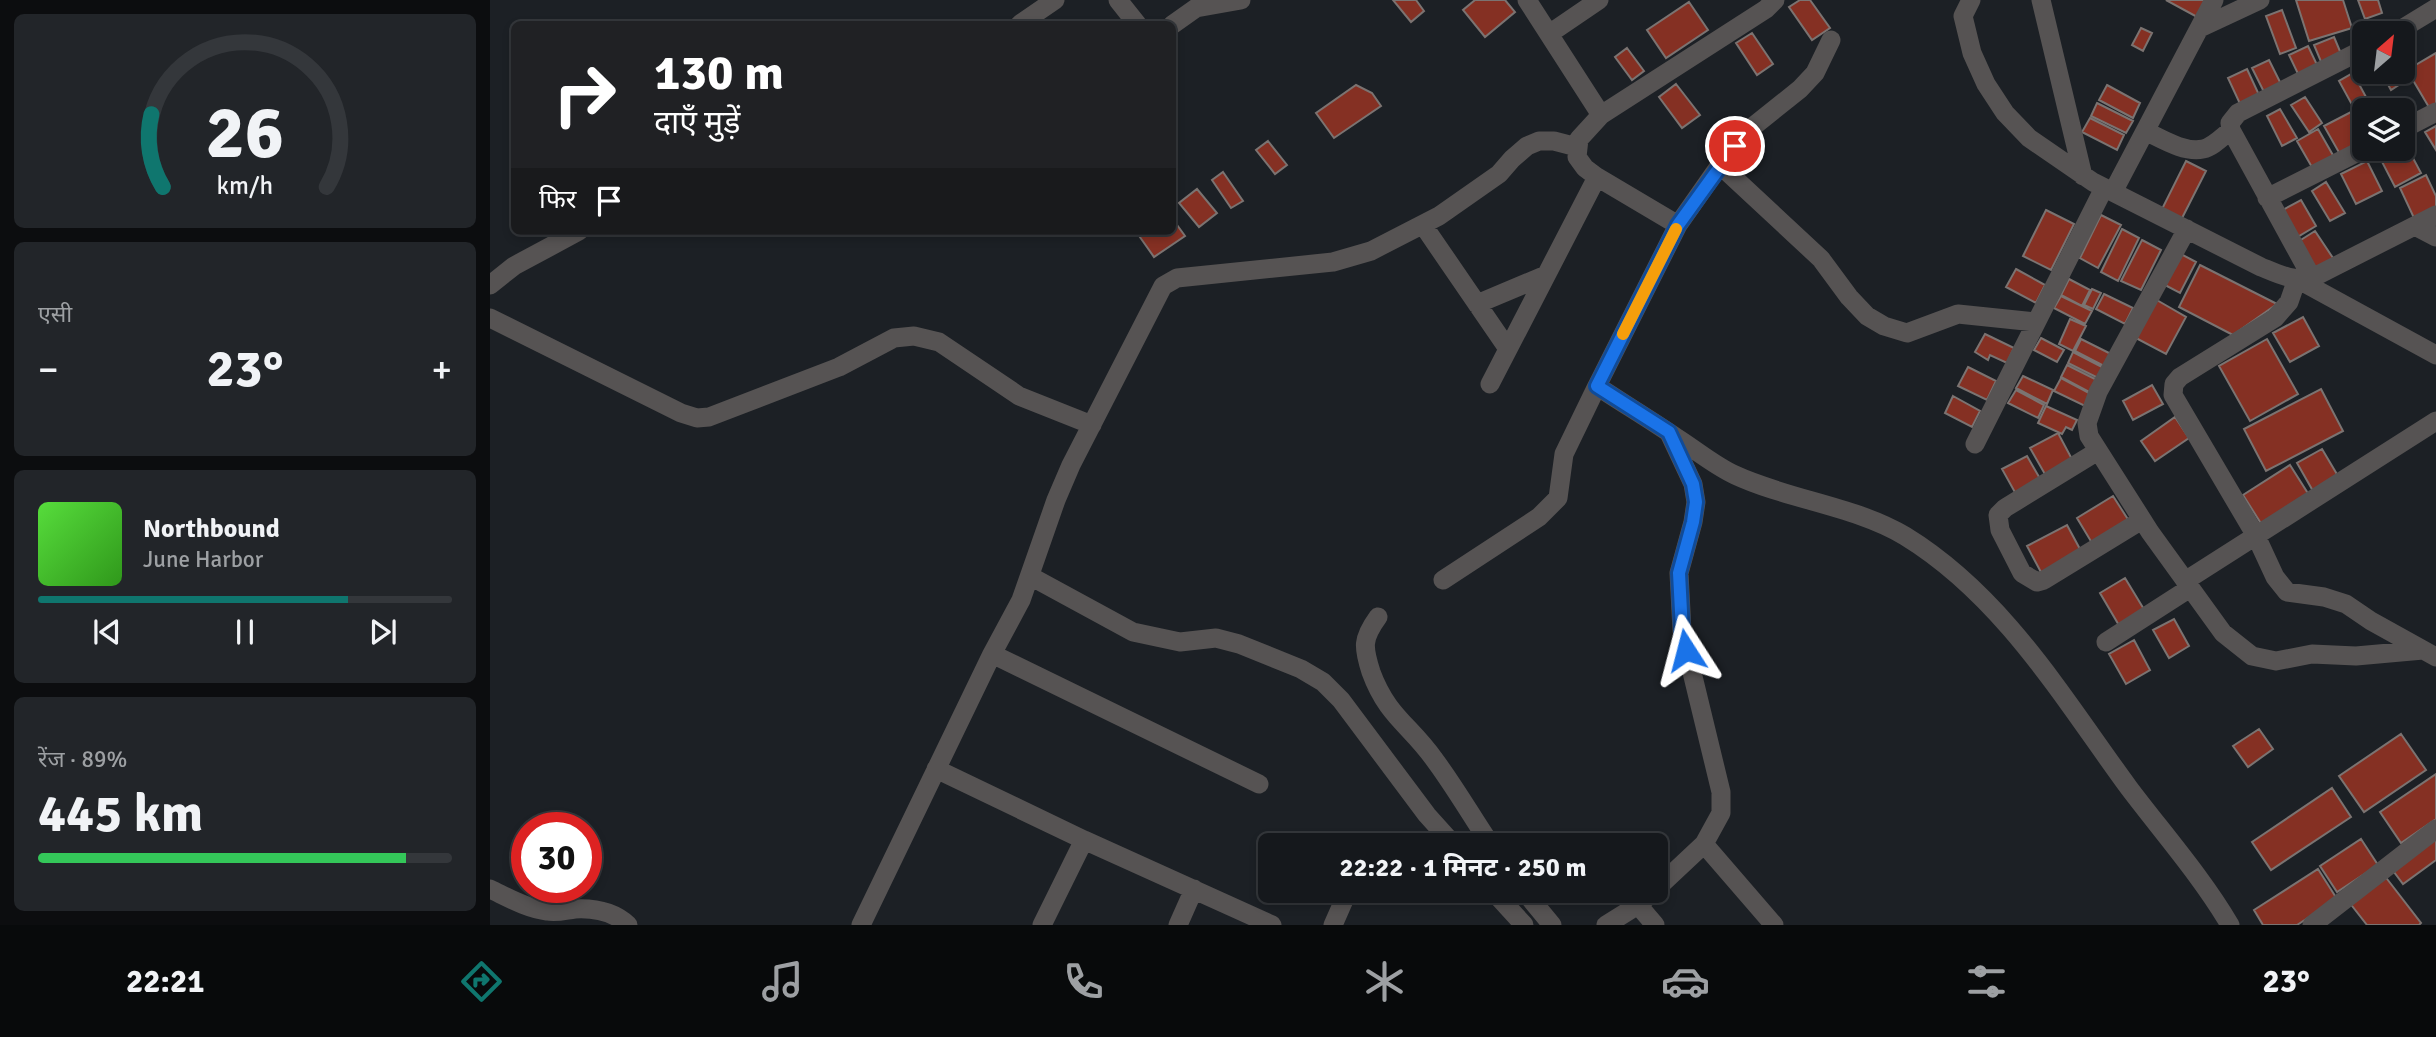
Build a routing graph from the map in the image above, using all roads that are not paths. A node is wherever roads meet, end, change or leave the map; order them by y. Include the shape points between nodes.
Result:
1 (1055, 0) edge
2 (1118, 0) edge
3 (1241, 0) edge
4 (1527, 0) edge
5 (1599, 0) edge
6 (1775, 0) edge
7 (1970, 0) edge
8 (2041, 0) edge
9 (2214, 0) edge
10 (2260, 0) edge
11 (2434, 14) edge
12 (1024, 21) edge
13 (1135, 21) edge
14 (1176, 22) edge
15 (2415, 23) edge
16 (2200, 28) junction
17 (1549, 34) junction
18 (1831, 40) dead end
19 (2352, 55) edge
20 (2436, 112) edge
21 (1601, 115) junction
22 (2415, 123) edge
23 (2231, 130) junction
24 (2145, 131) junction
25 (1577, 147) junction
26 (2352, 155) edge
27 (1720, 165) junction
28 (2083, 176) junction
29 (1597, 177) junction
30 (2108, 190) junction
31 (2267, 198) junction
32 (2436, 215) edge
33 (1423, 225) junction
34 (1678, 225) junction
35 (2415, 226) junction
36 (2187, 229) junction
37 (572, 235) edge
38 (2436, 237) edge
39 (1546, 275) junction
40 (2305, 279) junction
41 (490, 285) edge
42 (1477, 304) junction
43 (490, 318) edge
44 (2035, 322) junction
45 (1508, 349) junction
46 (2436, 355) edge
47 (1490, 384) dead end
48 (1597, 386) junction
49 (2436, 421) edge
50 (1092, 425) junction
51 (1669, 432) junction
52 (1975, 444) dead end
53 (2098, 451) junction
54 (2143, 520) junction
55 (2256, 536) junction
56 (1030, 576) junction
57 (1443, 579) dead end
58 (2188, 584) junction
59 (1378, 617) dead end
60 (2106, 642) dead end
61 (992, 654) junction
62 (2430, 654) edge
63 (936, 769) junction
64 (1259, 785) dead end
65 (2436, 830) edge
66 (1443, 833) edge
67 (1483, 833) edge
68 (1084, 840) junction
69 (1704, 844) junction
70 (1668, 878) edge
71 (490, 889) edge
72 (1194, 889) junction
73 (1343, 903) edge
74 (1504, 903) edge
75 (1534, 903) edge
76 (1640, 903) edge
77 (1638, 905) junction
78 (628, 925) edge
79 (861, 925) edge
80 (1042, 925) edge
81 (1178, 925) edge
82 (1272, 925) edge
83 (1333, 925) edge
84 (1524, 925) edge
85 (1552, 925) edge
86 (1606, 925) edge
87 (1655, 925) edge
88 (1774, 925) edge
89 (2230, 925) edge
90 (2312, 925) edge

1 - 12 street
2 - 13 street
3 - 14 street via 1196,8
4 - 17 street
5 - 17 street
6 - 21 street
7 - 28 street via 1962,16 1986,84 2029,138
8 - 28 street
9 - 16 street
10 - 16 street
11 - 15 street
16 - 24 street
17 - 21 street
18 - 27 street via 1815,73 1750,129
19 - 23 street via 2238,113 2230,123
20 - 22 street
21 - 25 street
23 - 24 street via 2206,149 2179,146
23 - 31 street
24 - 30 street
25 - 29 street via 1577,157
25 - 33 street via 1554,141 1527,146 1499,174
26 - 31 street
27 - 34 street
27 - 44 street via 1821,259 1867,316 1884,326 1907,333 1958,314
28 - 30 street
29 - 34 street
29 - 39 street
30 - 36 street
30 - 44 street
31 - 40 street
32 - 35 street
33 - 42 street
33 - 50 street via 1371,251 1333,262 1169,282
34 - 48 street
35 - 38 street
35 - 40 street
36 - 40 street via 2284,277
36 - 53 street via 2092,407 2087,423
37 - 41 street via 514,266
39 - 42 street
39 - 45 street
40 - 46 street
40 - 55 street via 2275,318 2174,384 2173,395
42 - 45 street
43 - 50 street via 697,418 817,376 894,338 914,336 939,342 1019,396
44 - 52 street
45 - 47 street
48 - 51 street
48 - 57 street via 1564,454 1558,498 1539,517
49 - 55 street
50 - 56 street via 1056,500
51 - 69 street via 1693,484 1696,502 1679,573 1682,631 1721,792 1721,813
51 - 89 street via 1733,474 1904,536 1993,607
53 - 54 street
53 - 54 street via 1998,515 2000,530 2022,573 2037,582 2044,579
54 - 58 street
55 - 58 street
55 - 62 street via 2275,578 2287,592 2346,604
56 - 61 street
56 - 66 street via 1133,632 1180,642 1216,638 1239,644 1323,682
58 - 60 street
58 - 62 street via 2223,633 2252,656 2276,661 2312,654
59 - 67 street via 1364,643 1378,691 1432,755
61 - 63 street
61 - 64 street
63 - 68 street
63 - 79 street
65 - 90 street
68 - 72 street
68 - 80 street
69 - 70 street
69 - 88 street
71 - 78 street via 535,909 597,910
72 - 81 street
72 - 82 street
73 - 83 street
74 - 84 street
75 - 85 street
76 - 77 street
77 - 86 street
77 - 87 street

